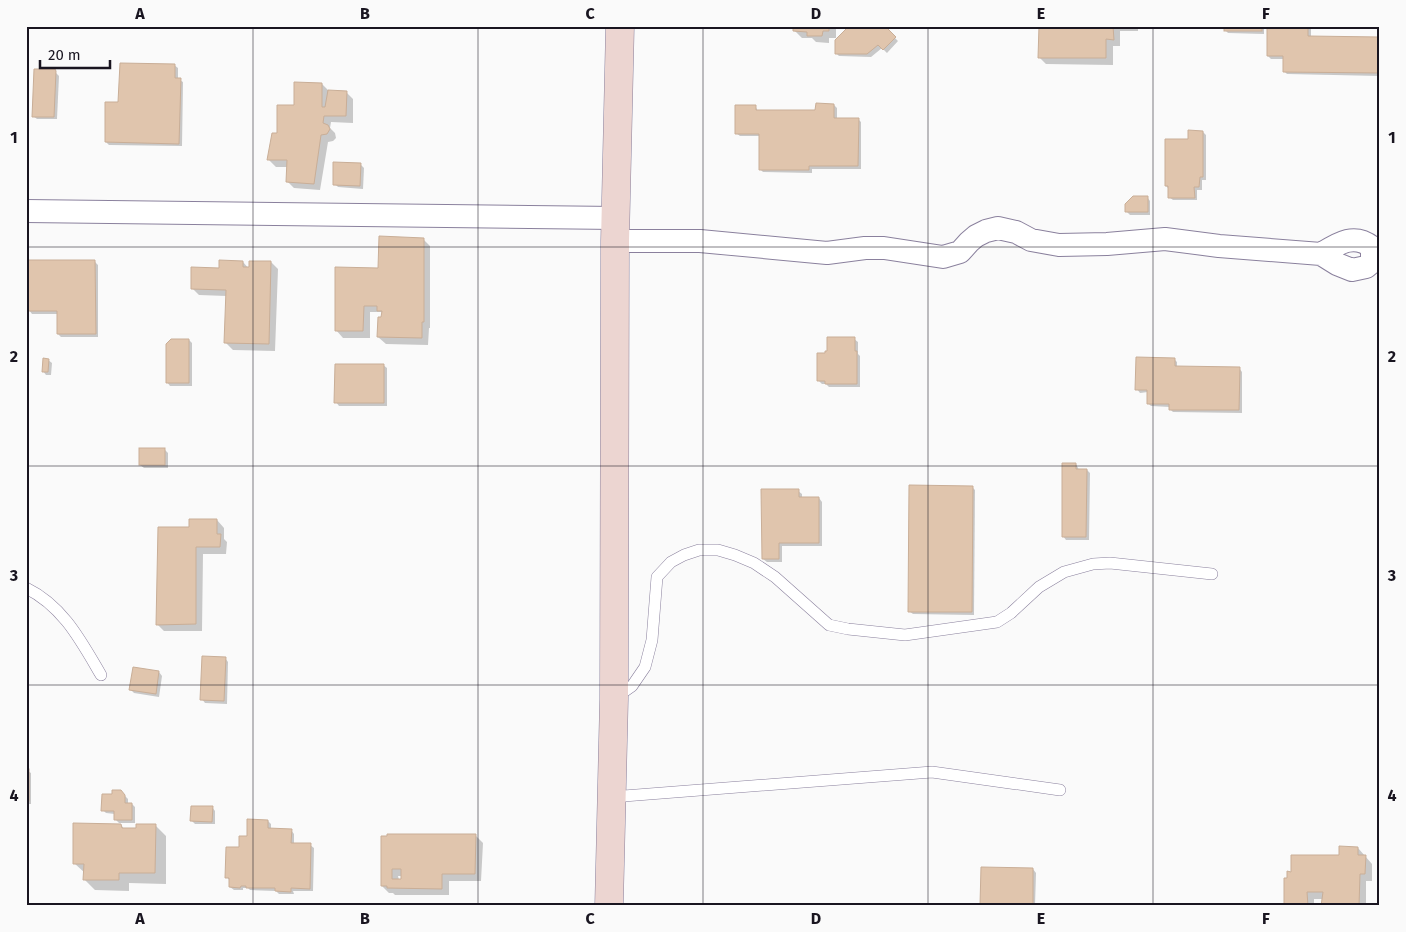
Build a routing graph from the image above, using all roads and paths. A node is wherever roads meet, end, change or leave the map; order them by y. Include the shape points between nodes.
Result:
1 (620, 26) edge
2 (26, 211) edge
3 (615, 229) junction
4 (1321, 254) dead end
5 (1212, 574) dead end
6 (26, 588) edge
7 (101, 675) dead end
8 (614, 699) junction
9 (1060, 790) dead end
10 (611, 797) junction
11 (609, 906) edge

1 - 3 street
2 - 3 street
3 - 4 street via 827,253 884,248 943,257 960,252 976,236 998,228 1031,240 1059,245 1165,239
3 - 8 street
5 - 8 lane via 1093,564 1064,572 1039,587 997,622 905,635 829,625 775,576 754,563 718,550 699,550 671,562 658,576 652,640 645,667 632,686
6 - 7 lane via 40,596 72,626
8 - 10 street
9 - 10 lane via 932,772
10 - 11 street

